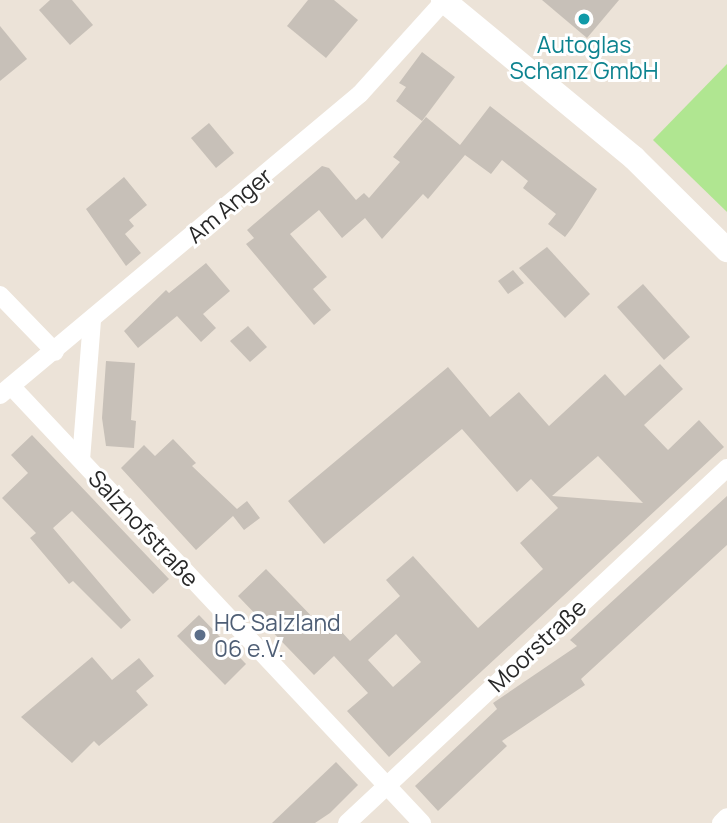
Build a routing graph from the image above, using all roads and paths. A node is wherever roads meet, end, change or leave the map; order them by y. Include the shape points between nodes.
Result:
1 (444, 0) edge
2 (727, 250) edge
3 (0, 295) edge
4 (92, 321) junction
5 (55, 352) junction
6 (5, 390) edge
7 (80, 460) junction
8 (727, 468) edge
9 (387, 786) junction
10 (727, 817) edge
11 (347, 823) edge
12 (422, 823) edge
13 (721, 823) edge

1 - 2 main road via 634,159
1 - 4 street, Am Anger via 360,94
3 - 5 street
4 - 5 street, Am Anger
4 - 7 street
5 - 6 street, Am Anger
6 - 7 street, Salzhofstraße
7 - 9 street, Salzhofstraße
8 - 9 street, Moorstraße
9 - 11 street, Moorstraße
9 - 12 street, Salzhofstraße
10 - 13 street

